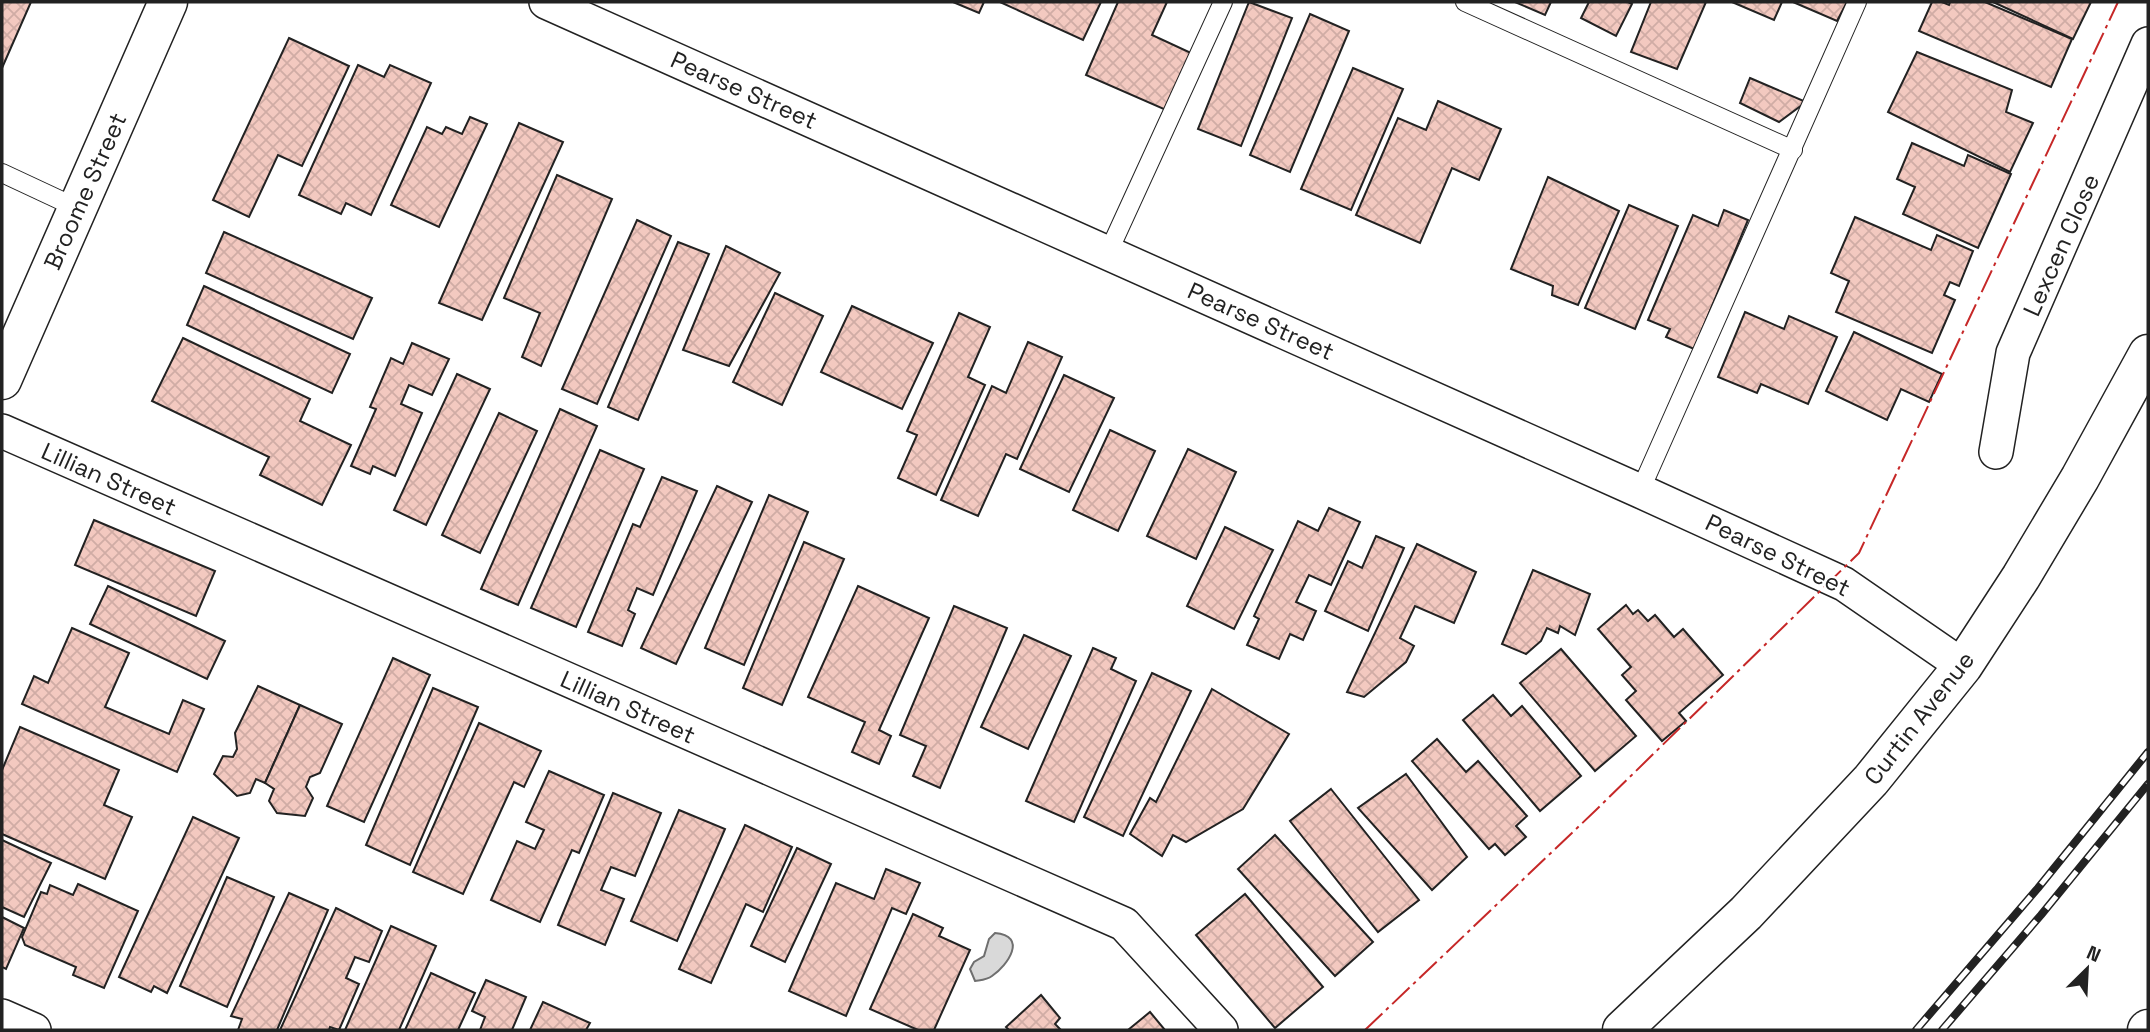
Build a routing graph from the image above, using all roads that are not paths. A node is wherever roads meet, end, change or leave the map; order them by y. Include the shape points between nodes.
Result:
1 (168, 2) edge
2 (546, 2) edge
3 (1223, 2) edge
4 (1465, 2) edge
5 (1857, 2) edge
6 (2148, 44) edge
7 (1793, 150) junction
8 (2, 173) edge
9 (77, 208) junction
10 (1108, 253) junction
11 (2148, 354) edge
12 (2, 380) edge
13 (2, 431) edge
14 (1996, 452) dead end
15 (1640, 491) junction
16 (1963, 666) junction
17 (2, 1016) edge
18 (34, 1030) edge
19 (1221, 1030) edge
20 (1622, 1030) edge

1 - 9 main road, Broome Street
2 - 10 street, Pearse Street
3 - 10 lane
4 - 7 lane
5 - 7 lane
6 - 14 street, Lexcen Close via 2013,353
7 - 15 lane
8 - 9 lane
9 - 12 main road, Broome Street
10 - 15 street, Pearse Street
11 - 16 main road, Curtin Avenue via 2080,478
13 - 19 street, Lillian Street via 1124,924
15 - 16 street, Pearse Street via 1844,584
16 - 20 main road, Curtin Avenue via 1871,780 1746,913
17 - 18 street

